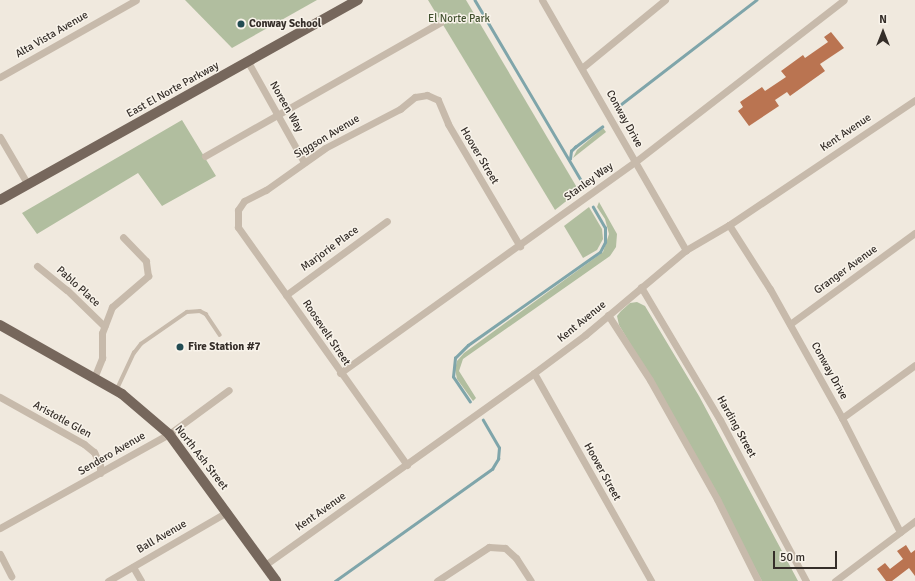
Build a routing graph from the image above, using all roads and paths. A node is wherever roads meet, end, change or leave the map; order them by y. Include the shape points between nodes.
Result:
1 (136, 0) edge
2 (358, 0) edge
3 (542, 0) edge
4 (665, 0) edge
5 (844, 0) edge
6 (441, 22) dead end
7 (248, 62) junction
8 (583, 67) junction
9 (0, 77) edge
10 (411, 99) joint
11 (915, 100) edge
12 (278, 115) junction
13 (0, 137) edge
14 (205, 156) dead end
15 (304, 162) junction
16 (635, 162) junction
17 (26, 183) junction
18 (0, 200) edge
19 (238, 210) joint
20 (387, 221) dead end
21 (729, 225) junction
22 (915, 234) edge
23 (123, 237) dead end
24 (520, 246) junction
25 (686, 250) junction
26 (37, 266) dead end
27 (642, 287) junction
28 (286, 295) junction
29 (608, 315) junction
30 (790, 324) junction
31 (0, 326) edge
32 (104, 326) junction
33 (220, 335) dead end
34 (915, 365) edge
35 (340, 373) junction
36 (534, 373) junction
37 (94, 378) junction
38 (230, 390) dead end
39 (117, 391) junction
40 (0, 397) edge
41 (842, 418) junction
42 (169, 434) junction
43 (407, 465) junction
44 (100, 473) junction
45 (227, 512) junction
46 (915, 521) edge
47 (0, 528) edge
48 (900, 532) junction
49 (0, 554) edge
50 (265, 565) junction
51 (132, 567) junction
52 (11, 576) dead end
53 (108, 581) edge
54 (141, 581) edge
55 (276, 581) edge
56 (437, 581) edge
57 (531, 581) edge
58 (651, 581) edge
59 (758, 581) edge
60 (806, 581) edge
61 (835, 581) edge

1 - 9 street, Alta Vista Avenue
2 - 7 main road, East El Norte Parkway
3 - 8 street, Conway Drive
4 - 8 street
5 - 16 street, Stanley Way
6 - 12 street
7 - 12 street, Noreen Way
7 - 17 main road, East El Norte Parkway
8 - 16 street, Conway Drive
10 - 15 street, Siggson Avenue
10 - 24 street, Hoover Street via 427,95 438,100 448,124
11 - 21 street, Kent Avenue
12 - 14 street
12 - 15 street, Noreen Way
13 - 17 street
15 - 19 street, Siggson Avenue via 266,190 244,200
16 - 24 street, Stanley Way
16 - 25 street, Conway Drive
17 - 18 main road, East El Norte Parkway
19 - 28 street, Roosevelt Street via 238,228
20 - 28 street, Marjorie Place
21 - 25 street, Kent Avenue
21 - 30 street, Conway Drive
22 - 30 street, Granger Avenue
23 - 32 street via 146,261 148,276 112,307
24 - 35 street, Stanley Way
25 - 27 street, Kent Avenue
26 - 32 street, Pablo Place via 67,290
27 - 29 street, Kent Avenue
27 - 60 street, Harding Street via 720,420
28 - 35 street, Roosevelt Street
29 - 36 street, Kent Avenue
29 - 59 street via 683,440
30 - 41 street, Conway Drive
31 - 37 main road, North Ash Street
32 - 37 street via 102,358
33 - 39 lane via 206,314 200,311 187,312 141,344 134,353
34 - 41 street
35 - 43 street, Roosevelt Street
36 - 43 street, Kent Avenue
36 - 58 street, Hoover Street
37 - 39 main road, North Ash Street
38 - 42 street, Sendero Avenue
39 - 42 main road, North Ash Street
40 - 44 street, Aristotle Glen via 84,444 94,452 100,465
41 - 48 street, Conway Drive
42 - 44 street, Sendero Avenue
42 - 45 main road, North Ash Street
43 - 50 street, Kent Avenue
44 - 47 street, Sendero Avenue
45 - 50 main road, North Ash Street
45 - 51 street, Ball Avenue
46 - 48 street
48 - 61 street
49 - 52 street
50 - 55 main road, North Ash Street
51 - 53 street, Ball Avenue
51 - 54 street
56 - 57 street via 489,547 505,548 516,558

